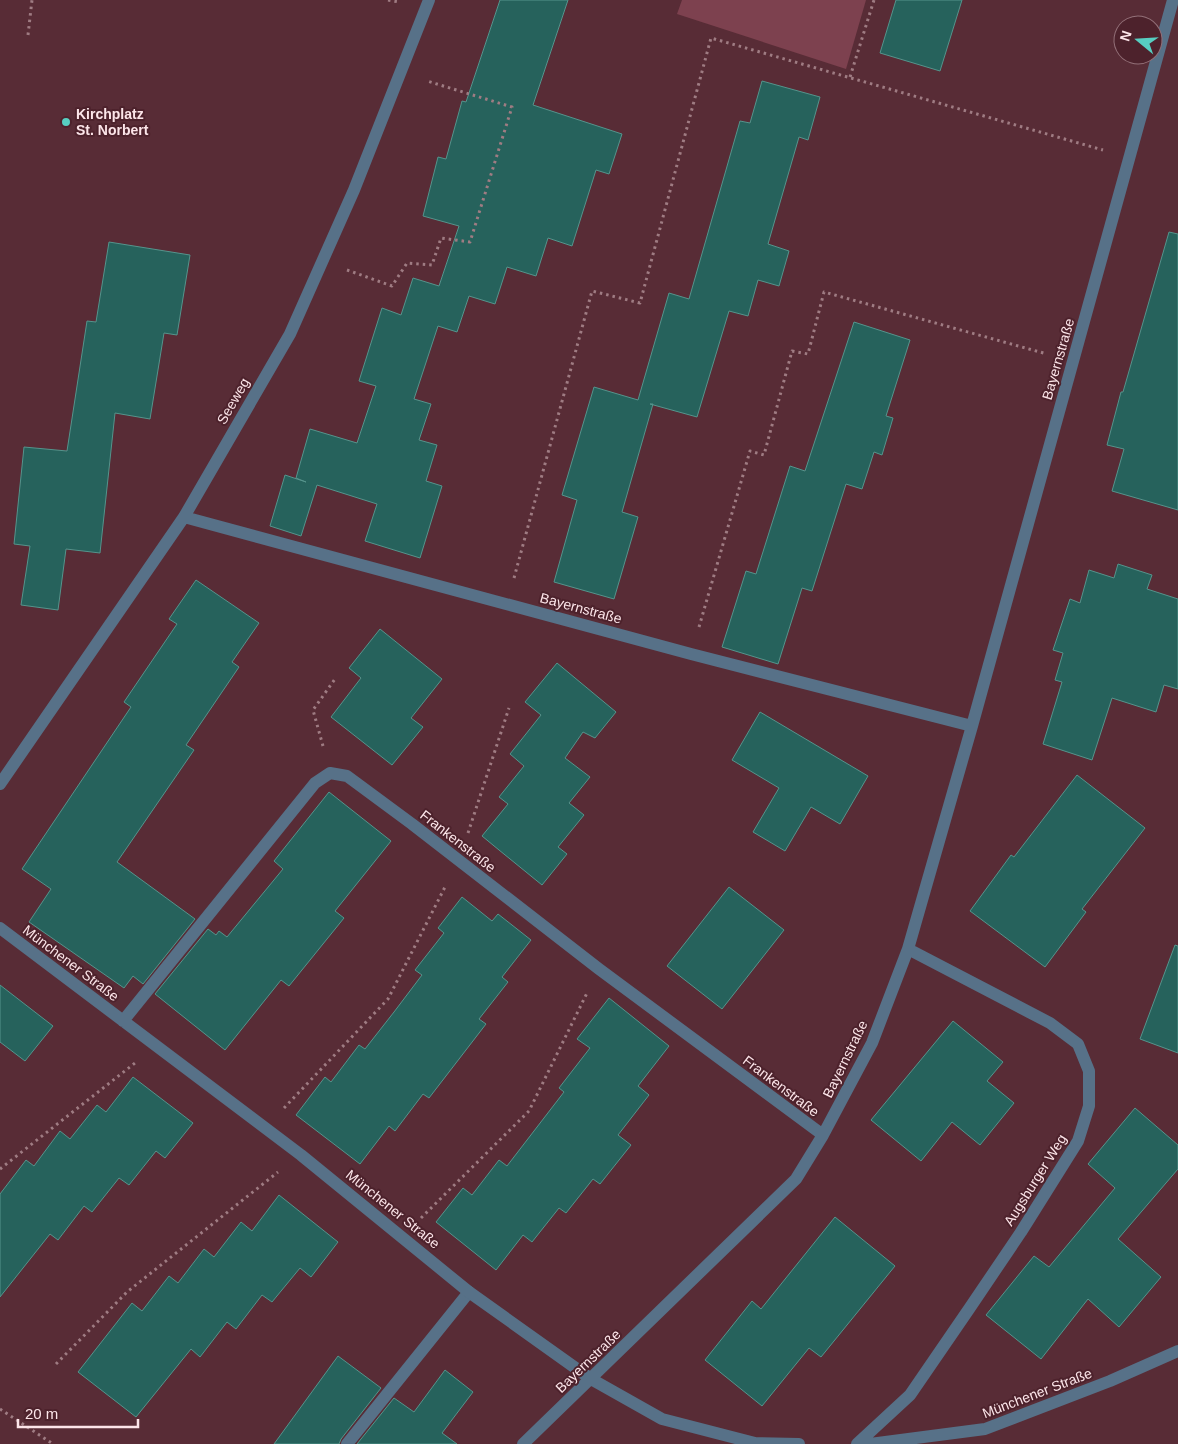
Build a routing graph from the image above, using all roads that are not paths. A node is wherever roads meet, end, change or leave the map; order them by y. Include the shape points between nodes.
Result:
1 (429, 0) edge
2 (1173, 0) edge
3 (184, 517) junction
4 (972, 726) junction
5 (0, 784) edge
6 (0, 928) edge
7 (908, 949) junction
8 (124, 1021) junction
9 (823, 1136) junction
10 (470, 1292) junction
11 (1178, 1351) edge
12 (591, 1379) junction
13 (347, 1444) edge
14 (523, 1444) edge
15 (799, 1444) edge
16 (857, 1444) edge
17 (870, 1444) edge

1 - 3 street, Seeweg via 354,190 290,334
2 - 4 street, Bayernstraße
3 - 4 street, Bayernstraße
3 - 5 street, Seeweg
4 - 7 street, Bayernstraße
6 - 8 street, Münchener Straße
7 - 9 street, Bayernstraße via 872,1043
7 - 16 street, Augsburger Weg via 1050,1023 1078,1044 1089,1071 1089,1106 1078,1142 910,1395
8 - 9 street, Frankenstraße via 315,783 330,773 347,776
8 - 10 street, Münchener Straße via 301,1155
9 - 12 street, Bayernstraße via 796,1179
10 - 12 street, Münchener Straße
10 - 13 street
11 - 17 street, Münchener Straße via 985,1429
12 - 14 street, Bayernstraße
12 - 15 street, Münchener Straße via 662,1419 755,1442

